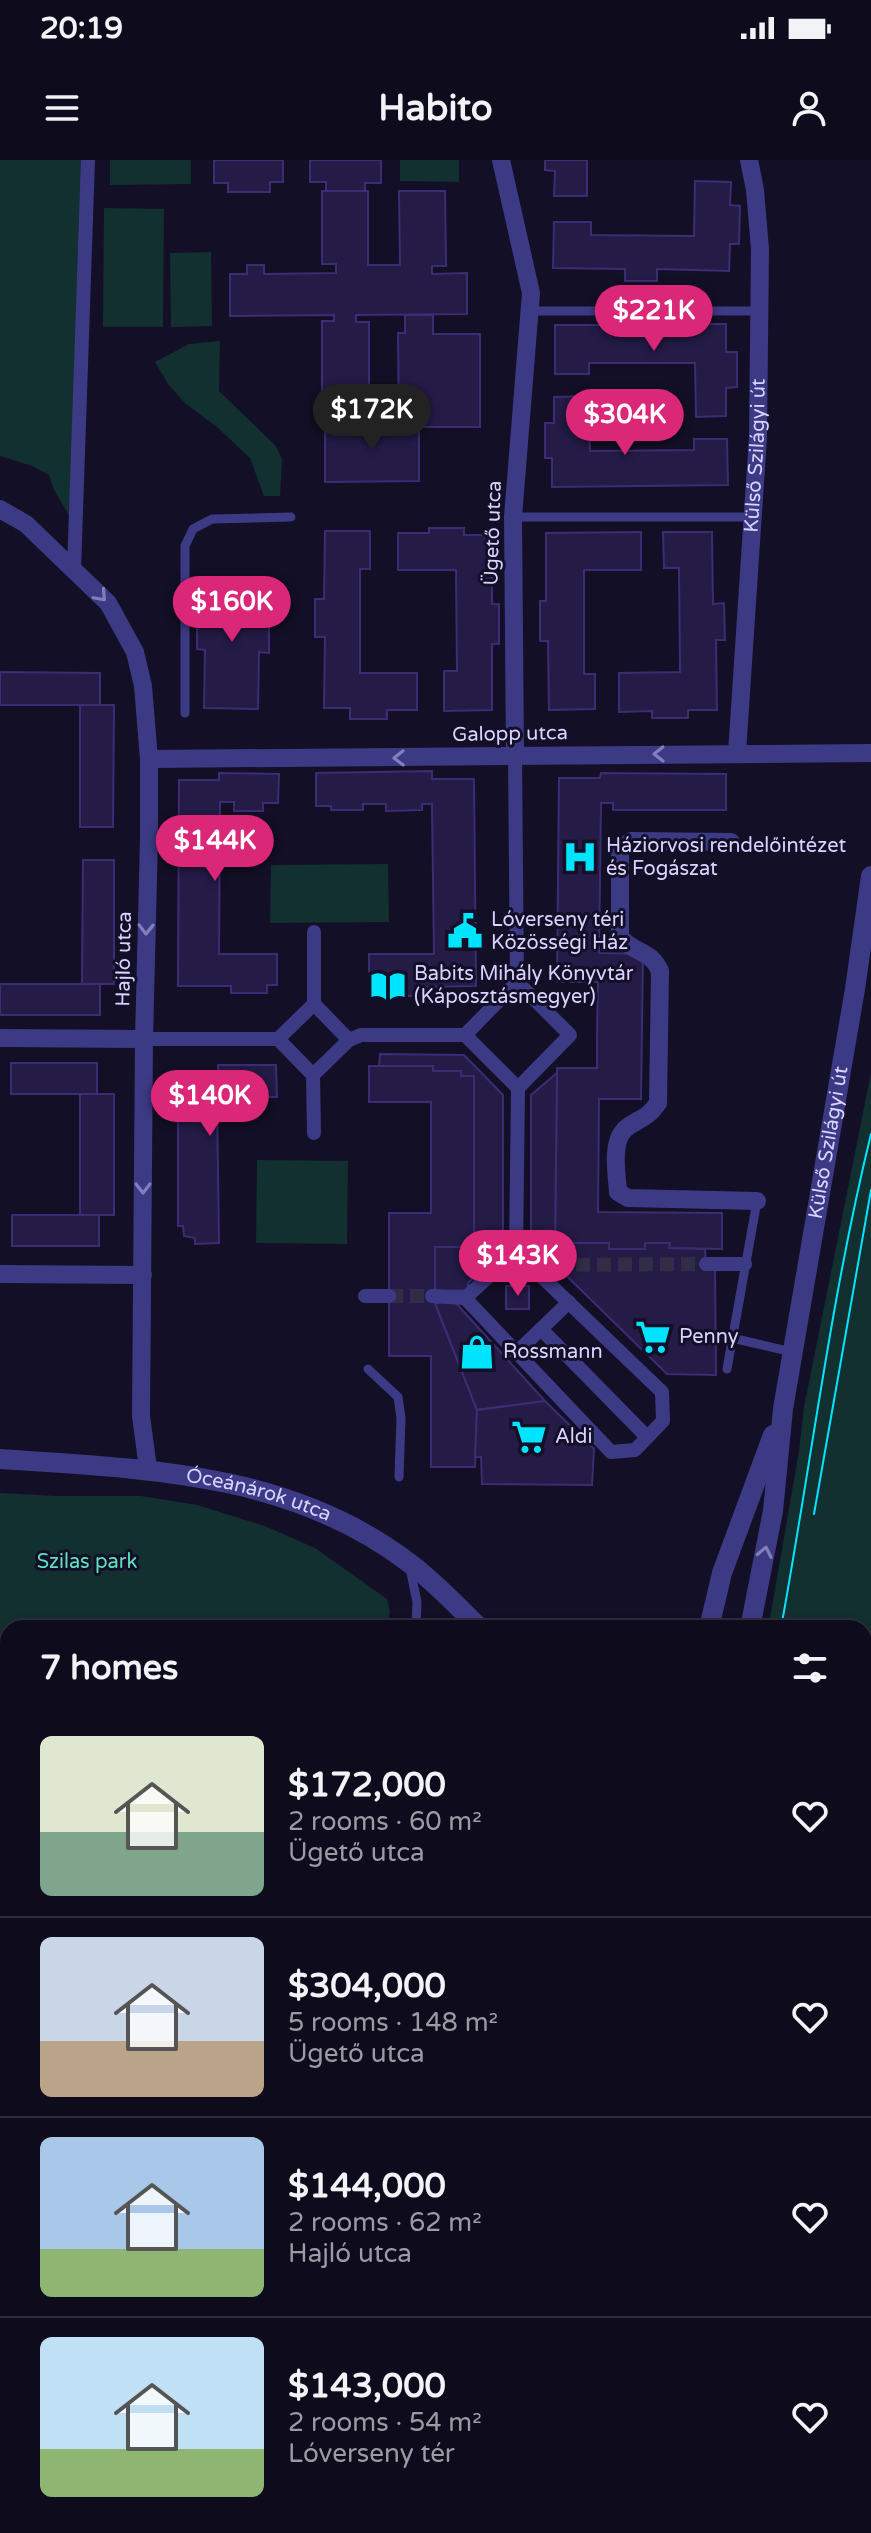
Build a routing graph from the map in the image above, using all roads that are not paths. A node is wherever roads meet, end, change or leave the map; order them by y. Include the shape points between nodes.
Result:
1 (88, 160) edge
2 (501, 160) edge
3 (749, 160) edge
4 (531, 311) junction
5 (759, 311) junction
6 (0, 509) edge
7 (291, 517) dead end
8 (513, 517) junction
9 (753, 517) junction
10 (74, 570) junction
11 (185, 713) dead end
12 (737, 753) junction
13 (871, 753) edge
14 (515, 756) junction
15 (149, 759) junction
16 (731, 842) dead end
17 (871, 876) edge
18 (314, 932) dead end
19 (517, 982) junction
20 (314, 1004) junction
21 (465, 1035) junction
22 (0, 1038) edge
23 (144, 1039) junction
24 (278, 1039) junction
25 (349, 1040) junction
26 (313, 1075) junction
27 (518, 1088) junction
28 (314, 1133) dead end
29 (757, 1201) joint
30 (516, 1252) junction
31 (529, 1264) junction
32 (706, 1264) tunnel mouth
33 (745, 1264) junction
34 (555, 1265) tunnel mouth
35 (0, 1274) edge
36 (143, 1275) junction
37 (365, 1296) dead end
38 (389, 1296) tunnel mouth
39 (432, 1296) tunnel mouth
40 (465, 1298) junction
41 (569, 1302) junction
42 (541, 1329) junction
43 (732, 1338) junction
44 (792, 1352) junction
45 (516, 1353) junction
46 (368, 1369) dead end
47 (727, 1369) dead end
48 (783, 1409) junction
49 (647, 1437) junction
50 (0, 1459) edge
51 (148, 1468) junction
52 (399, 1477) dead end
53 (409, 1562) junction
54 (416, 1620) edge
55 (458, 1620) edge
56 (711, 1620) edge
57 (752, 1620) edge

1 - 10 street
2 - 4 street, Ügető utca
3 - 5 street, Külső Szilágyi út via 760,249
4 - 5 lane
4 - 8 street, Ügető utca
5 - 9 street, Külső Szilágyi út
6 - 10 street, Hajló utca via 26,524
7 - 11 lane via 212,519 193,529 185,546
8 - 9 lane
8 - 14 street, Ügető utca
9 - 12 street, Külső Szilágyi út
10 -> 15 street, Hajló utca via 108,603 135,652
12 - 13 street, Galopp utca
12 -> 14 street, Galopp utca
14 -> 15 street, Galopp utca
14 - 19 street
15 -> 23 street, Hajló utca
16 - 29 street via 631,841 620,850 620,937 655,960 660,998 658,1103 618,1140 618,1192 628,1198
17 - 44 street, Külső Szilágyi út
18 - 20 street
19 - 21 street
19 - 27 street via 570,1035
20 - 24 street
20 - 25 street
21 - 25 street via 361,1035
21 - 27 street
22 - 23 street
23 - 24 street
23 -> 36 street, Hajló utca
24 - 26 street
25 - 26 street
26 - 28 street
27 - 30 street
29 - 33 lane
30 - 31 street
30 - 40 street
31 - 34 street
31 - 41 street
32 - 33 street
33 - 43 lane
35 - 36 street
36 - 51 street, Hajló utca via 141,1416
37 - 38 street
39 - 40 street
40 - 45 street
41 - 42 street
41 - 49 street via 662,1392 663,1421
42 - 45 street
42 - 49 street
43 - 44 lane
43 - 47 lane
44 - 48 street, Külső Szilágyi út
45 - 49 street via 611,1452 635,1450
46 - 52 lane via 398,1397
48 - 56 street, Külső Szilágyi út via 722,1573
57 -> 48 street, Külső Szilágyi út via 773,1511
50 - 51 street, Óceánárok utca
51 - 53 street, Óceánárok utca via 302,1504
53 - 54 lane
53 - 55 street, Óceánárok utca

